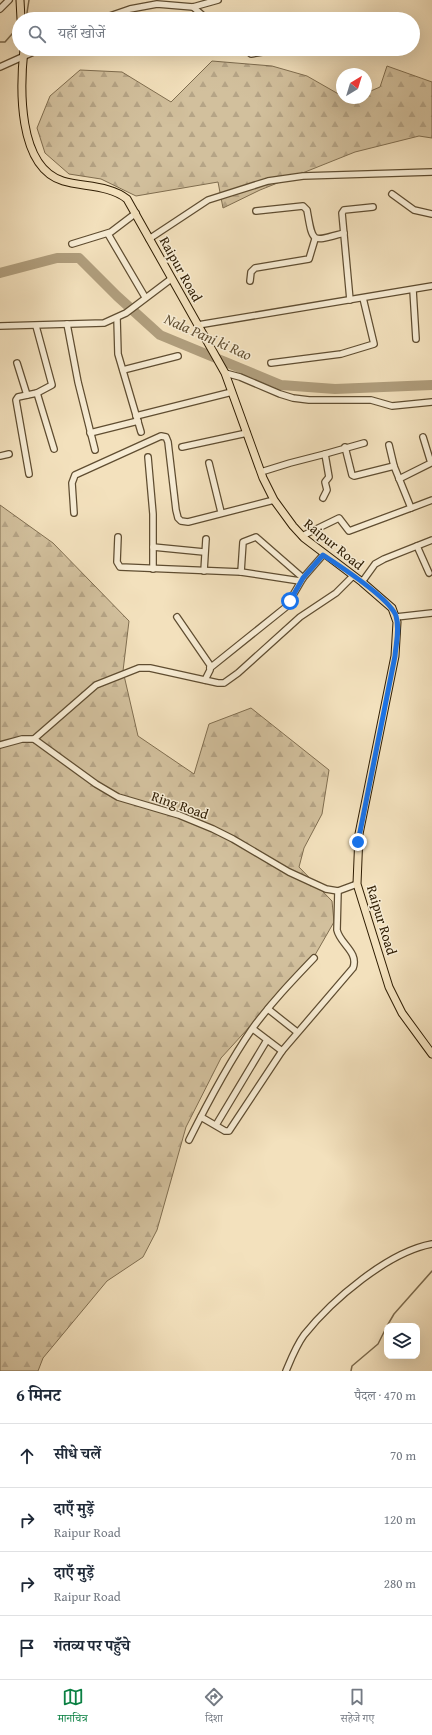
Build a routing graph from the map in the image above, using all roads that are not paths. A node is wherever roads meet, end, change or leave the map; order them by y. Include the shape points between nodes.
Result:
1 (9, 0) edge
2 (218, 0) edge
3 (193, 7) junction
4 (0, 9) edge
5 (121, 12) edge
6 (199, 12) edge
7 (27, 56) edge
8 (23, 58) junction
9 (0, 66) edge
10 (432, 172) edge
11 (392, 194) dead end
12 (373, 207) dead end
13 (256, 211) dead end
14 (136, 213) junction
15 (432, 214) edge
16 (344, 233) junction
17 (108, 234) junction
18 (149, 239) junction
19 (316, 239) junction
20 (72, 244) dead end
21 (171, 279) junction
22 (250, 281) dead end
23 (432, 286) edge
24 (413, 290) junction
25 (145, 297) junction
26 (363, 298) junction
27 (350, 300) junction
28 (117, 318) junction
29 (67, 324) junction
30 (198, 325) junction
31 (0, 326) edge
32 (36, 326) junction
33 (416, 339) dead end
34 (178, 356) dead end
35 (17, 363) dead end
36 (271, 363) dead end
37 (124, 370) junction
38 (223, 371) junction
39 (232, 392) junction
40 (37, 393) junction
41 (27, 395) junction
42 (432, 402) edge
43 (137, 419) junction
44 (141, 432) dead end
45 (90, 433) junction
46 (247, 433) junction
47 (423, 437) dead end
48 (364, 443) dead end
49 (389, 445) dead end
50 (182, 447) dead end
51 (345, 447) junction
52 (54, 449) dead end
53 (95, 450) dead end
54 (9, 454) dead end
55 (325, 454) junction
56 (0, 456) edge
57 (148, 457) dead end
58 (209, 463) dead end
59 (394, 466) junction
60 (261, 472) junction
61 (29, 474) dead end
62 (399, 479) junction
63 (323, 498) dead end
64 (274, 500) junction
65 (432, 500) edge
66 (411, 508) junction
67 (221, 512) junction
68 (74, 513) dead end
69 (302, 536) junction
70 (118, 537) dead end
71 (206, 539) dead end
72 (432, 540) edge
73 (417, 546) junction
74 (153, 548) junction
75 (204, 552) junction
76 (323, 555) junction
77 (153, 569) junction
78 (204, 572) junction
79 (241, 572) junction
80 (429, 573) dead end
81 (353, 576) junction
82 (302, 579) junction
83 (362, 582) junction
84 (432, 613) edge
85 (177, 617) dead end
86 (396, 617) junction
87 (210, 668) junction
88 (204, 680) junction
89 (34, 739) junction
90 (0, 745) edge
91 (357, 884) junction
92 (338, 891) junction
93 (314, 958) dead end
94 (268, 1009) junction
95 (252, 1029) junction
96 (297, 1032) junction
97 (267, 1040) junction
98 (282, 1051) junction
99 (432, 1054) edge
100 (201, 1117) junction
101 (216, 1125) junction
102 (189, 1140) dead end
103 (432, 1244) edge
104 (286, 1371) edge

1 - 4 street
2 - 3 street
3 - 5 street via 157,4
3 - 6 street
7 - 8 street
8 - 9 street
8 - 14 main road, Raipur Road via 21,94 24,122 33,153 40,165 63,181 118,193 127,199
10 - 18 street via 303,176 268,180 208,200
11 - 15 street via 414,210
12 - 16 street via 343,211
13 - 19 street via 302,206 307,210 312,235
14 - 17 street
14 - 18 main road, Raipur Road
16 - 19 street
16 - 27 street
17 - 20 street
17 - 25 street
18 - 21 main road, Raipur Road
19 - 22 street via 309,259 255,268 251,272
21 - 25 street
21 - 30 main road, Raipur Road
23 - 24 street
24 - 26 street
24 - 33 street
25 - 28 street
26 - 27 street
26 - 36 street via 374,344 341,354
27 - 30 street
28 - 29 street via 100,324
28 - 37 street via 117,346
29 - 32 street
29 - 45 street
30 - 38 main road, Raipur Road
31 - 32 street
32 - 40 street via 52,385
34 - 37 street
35 - 41 street
37 - 43 street
38 - 39 main road, Raipur Road
38 - 42 street via 293,398 367,400 392,406
39 - 43 street
39 - 46 main road, Raipur Road
40 - 41 street
40 - 52 street
41 - 61 street via 18,397 16,403
43 - 44 street
43 - 45 street
45 - 53 street
46 - 50 street
46 - 60 main road, Raipur Road
47 - 62 street via 431,463
48 - 51 street
49 - 59 street
51 - 55 street
51 - 59 street via 353,475
54 - 56 street
55 - 60 street
55 - 63 street via 329,477 325,482 327,490
57 - 74 street
58 - 67 street
59 - 62 street
60 - 64 main road, Raipur Road
62 - 66 street
64 - 67 street
64 - 69 main road, Raipur Road
65 - 66 street
66 - 69 street via 349,531 339,518
67 - 68 street via 188,522 179,520 169,448 167,439 161,436 75,475 72,483
69 - 76 main road, Raipur Road
70 - 77 street via 118,565
71 - 75 street
72 - 73 street
73 - 80 street
73 - 83 street via 375,564
74 - 75 street
74 - 77 street
75 - 78 street
76 - 81 main road, Raipur Road
76 - 82 street
77 - 78 street
78 - 79 street
79 - 82 street
79 - 82 street via 242,544 245,540 255,537
81 - 83 main road, Raipur Road
81 - 88 street via 336,593 300,617 229,680 218,684
82 - 87 street via 283,610
83 - 86 main road, Raipur Road via 386,603
84 - 86 street
85 - 87 street
86 - 91 main road, Raipur Road via 398,630 395,656 359,834
87 - 88 street
88 - 89 street via 139,668 96,685
89 - 90 street via 22,739
89 - 92 street, Ring Road via 118,797 179,816 213,830 302,878 326,889
91 - 92 street
91 - 99 main road, Raipur Road via 389,987 402,1013
92 - 96 street via 338,935 354,955 354,964
93 - 94 street
94 - 95 street
94 - 96 street
95 - 97 street
95 - 100 street
96 - 98 street
97 - 98 street
97 - 101 street
98 - 101 street via 229,1130 225,1131
100 - 101 street
100 - 102 street
103 - 104 street via 388,1261 348,1292 322,1315 304,1336

